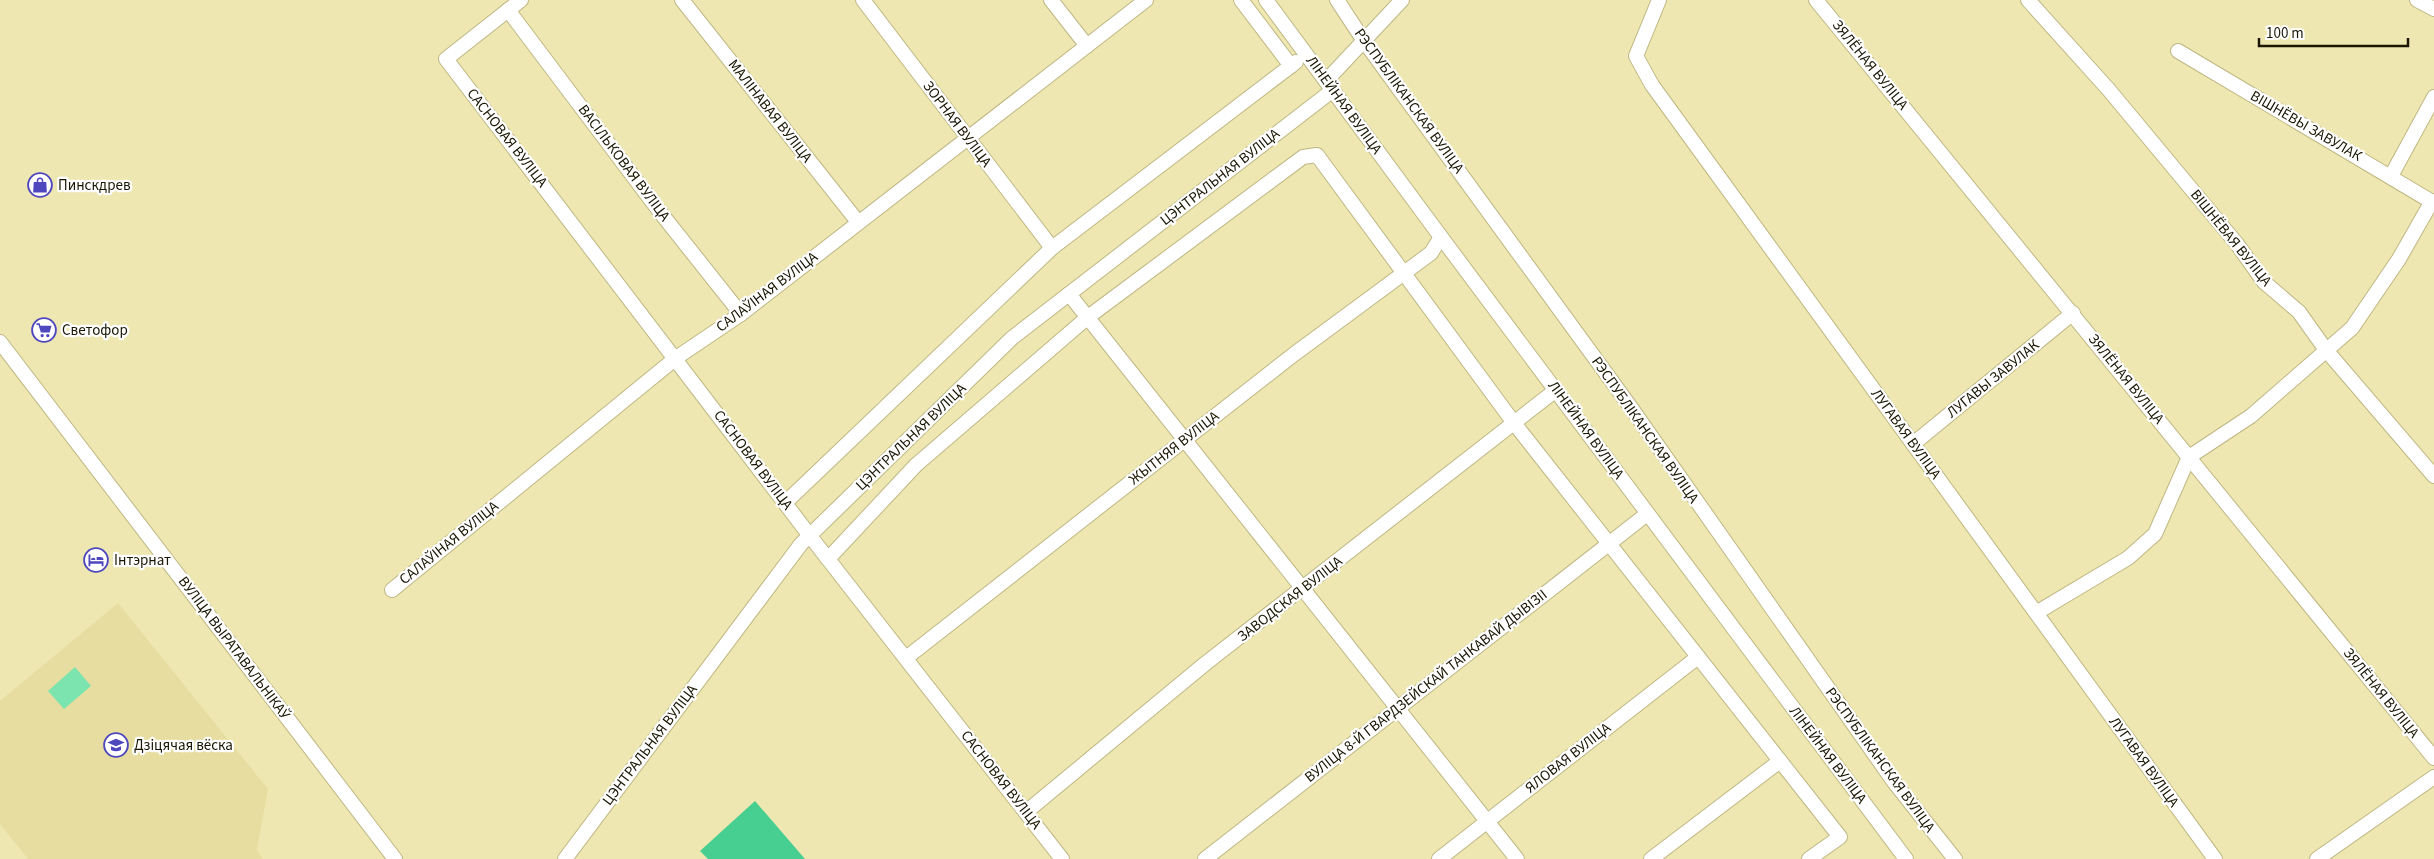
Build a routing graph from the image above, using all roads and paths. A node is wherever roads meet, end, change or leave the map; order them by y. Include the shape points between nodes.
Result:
1 (521, 0) edge
2 (682, 0) edge
3 (863, 0) edge
4 (1051, 0) edge
5 (1146, 0) edge
6 (1241, 0) edge
7 (1266, 0) edge
8 (1337, 0) edge
9 (1402, 0) edge
10 (1659, 0) edge
11 (1816, 0) edge
12 (2028, 0) edge
13 (2417, 0) edge
14 (2434, 9) edge
15 (508, 10) junction
16 (1364, 41) junction
17 (1087, 46) junction
18 (2178, 51) dead end
19 (1330, 85) junction
20 (2434, 97) edge
21 (968, 138) junction
22 (2391, 176) junction
23 (2433, 202) edge
24 (858, 222) junction
25 (1440, 237) junction
26 (1052, 248) junction
27 (1403, 274) junction
28 (1069, 294) junction
29 (2073, 313) junction
30 (741, 314) junction
31 (1088, 317) junction
32 (0, 342) edge
33 (2326, 350) junction
34 (676, 358) junction
35 (1556, 390) junction
36 (1514, 423) junction
37 (1185, 440) junction
38 (1913, 444) junction
39 (2189, 457) junction
40 (2434, 476) edge
41 (786, 502) junction
42 (1647, 514) junction
43 (810, 536) junction
44 (1608, 543) junction
45 (828, 559) junction
46 (1303, 588) junction
47 (392, 590) dead end
48 (2036, 614) junction
49 (1698, 657) junction
50 (906, 658) junction
51 (1398, 708) junction
52 (2434, 758) edge
53 (1780, 761) junction
54 (2434, 777) edge
55 (1026, 812) junction
56 (1487, 821) junction
57 (395, 859) edge
58 (564, 859) edge
59 (1062, 859) edge
60 (1205, 859) edge
61 (1439, 859) edge
62 (1517, 859) edge
63 (1651, 859) edge
64 (1810, 859) edge
65 (1906, 859) edge
66 (1955, 859) edge
67 (2215, 859) edge
68 (2317, 859) edge

1 - 15 street
2 - 24 street, МАЛІНАВАЯ ВУЛІЦА
3 - 21 street, ЗОРНАЯ ВУЛІЦА
4 - 17 street
5 - 17 street, САЛАЎІНАЯ ВУЛІЦА
6 - 26 street, ЛІНЕЙНАЯ ВУЛІЦА via 1294,64
7 - 19 street, ЛІНЕЙНАЯ ВУЛІЦА
8 - 16 street, РЭСПУБЛІКАНСКАЯ ВУЛІЦА
9 - 16 street, ЦЭНТРАЛЬНАЯ ВУЛІЦА
10 - 38 street, ЛУГАВАЯ ВУЛІЦА via 1636,56 1652,85
11 - 29 street, ЗЯЛЁНАЯ ВУЛІЦА
12 - 33 street, ВІШНЁВАЯ ВУЛІЦА via 2109,90 2237,244 2264,282 2299,312
13 - 14 street
15 - 30 street, ВАСІЛЬКОВАЯ ВУЛІЦА
15 - 34 street, САСНОВАЯ ВУЛІЦА via 446,59
16 - 19 street, ЦЭНТРАЛЬНАЯ ВУЛІЦА
16 - 66 street, РЭСПУБЛІКАНСКАЯ ВУЛІЦА via 1632,409 1894,782
17 - 21 street, САЛАЎІНАЯ ВУЛІЦА
18 - 22 street, ВІШНЁВЫ ЗАВУЛАК
19 - 25 street, ЛІНЕЙНАЯ ВУЛІЦА
19 - 28 street, ЦЭНТРАЛЬНАЯ ВУЛІЦА
20 - 22 street
21 - 24 street, САЛАЎІНАЯ ВУЛІЦА
21 - 26 street, ЗОРНАЯ ВУЛІЦА
22 - 23 street, ВІШНЁВЫ ЗАВУЛАК
23 - 33 street via 2352,328
24 - 30 street, САЛАЎІНАЯ ВУЛІЦА
25 - 27 street, ЖЫТНЯЯ ВУЛІЦА via 1431,253
25 - 35 street, ЛІНЕЙНАЯ ВУЛІЦА
26 - 41 street
27 - 31 street via 1317,155 1303,158
27 - 36 street
27 - 37 street, ЖЫТНЯЯ ВУЛІЦА
28 - 31 street
28 - 43 street, ЦЭНТРАЛЬНАЯ ВУЛІЦА via 1012,338
29 - 38 street, ЛУГАВЫ ЗАВУЛАК
29 - 39 street, ЗЯЛЁНАЯ ВУЛІЦА
30 - 34 street, САЛАЎІНАЯ ВУЛІЦА
31 - 37 street
31 - 45 street via 916,465
32 - 57 street, ВУЛІЦА ВЫРАТАВАЛЬНІКАЎ
33 - 39 street via 2251,416
33 - 40 street, ВІШНЁВАЯ ВУЛІЦА
34 - 41 street, САСНОВАЯ ВУЛІЦА
34 - 47 street, САЛАЎІНАЯ ВУЛІЦА
35 - 36 street, ЗАВОДСКАЯ ВУЛІЦА
35 - 42 street, ЛІНЕЙНАЯ ВУЛІЦА
36 - 44 street
36 - 46 street, ЗАВОДСКАЯ ВУЛІЦА
37 - 46 street
37 - 50 street, ЖЫТНЯЯ ВУЛІЦА
38 - 48 street, ЛУГАВАЯ ВУЛІЦА
39 - 48 street via 2156,534 2128,558
39 - 52 street, ЗЯЛЁНАЯ ВУЛІЦА
41 - 43 street, САСНОВАЯ ВУЛІЦА
42 - 44 street, ВУЛІЦА 8-Й ГВАРДЗЕЙСКАЙ ТАНКАВАЙ ДЫВІЗІІ
42 - 65 street, ЛІНЕЙНАЯ ВУЛІЦА
43 - 45 street, САСНОВАЯ ВУЛІЦА
43 - 58 street, ЦЭНТРАЛЬНАЯ ВУЛІЦА
44 - 49 street
44 - 51 street, ВУЛІЦА 8-Й ГВАРДЗЕЙСКАЙ ТАНКАВАЙ ДЫВІЗІІ
45 - 50 street, САСНОВАЯ ВУЛІЦА
46 - 51 street
46 - 55 street, ЗАВОДСКАЯ ВУЛІЦА via 1206,663
48 - 67 street, ЛУГАВАЯ ВУЛІЦА
49 - 53 street
49 - 56 street, ЯЛОВАЯ ВУЛІЦА
50 - 55 street, САСНОВАЯ ВУЛІЦА
51 - 56 street
51 - 60 street, ВУЛІЦА 8-Й ГВАРДЗЕЙСКАЙ ТАНКАВАЙ ДЫВІЗІІ
53 - 63 street
53 - 64 street via 1840,837
54 - 68 street
55 - 59 street, САСНОВАЯ ВУЛІЦА
56 - 61 street, ЯЛОВАЯ ВУЛІЦА
56 - 62 street

